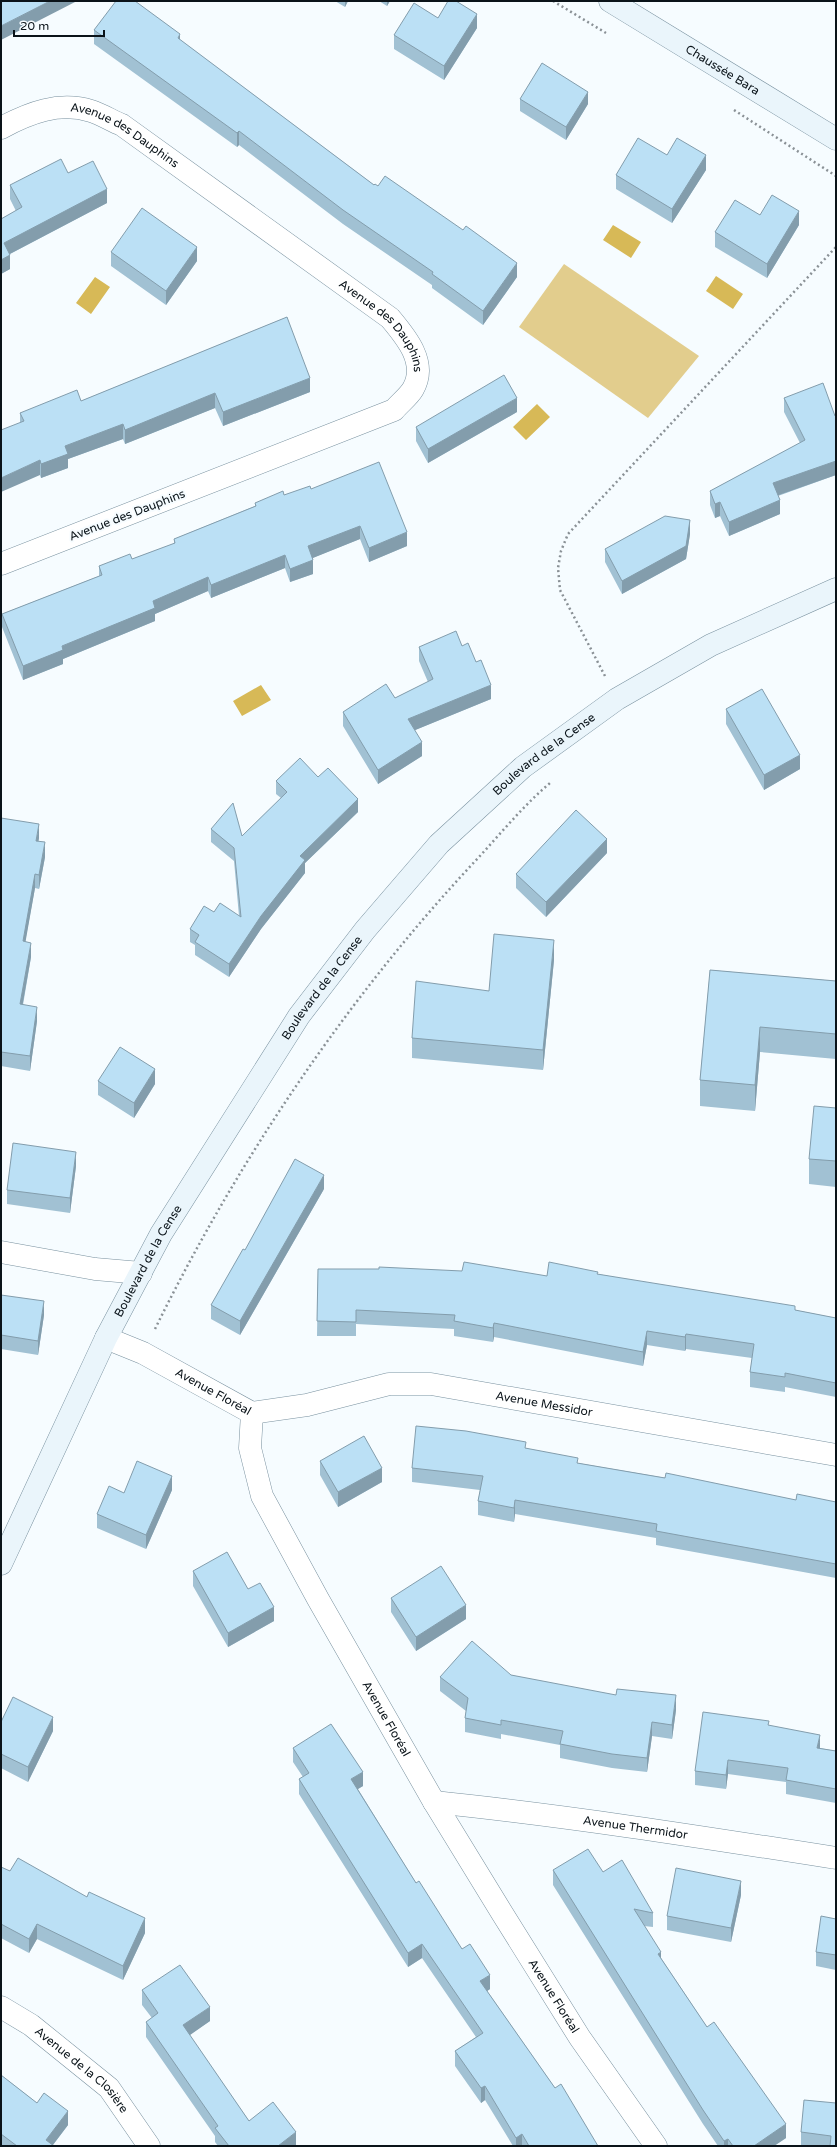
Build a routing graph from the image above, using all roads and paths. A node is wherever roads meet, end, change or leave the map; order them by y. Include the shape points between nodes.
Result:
1 (553, 1) edge
2 (610, 1) edge
3 (607, 33) dead end
4 (727, 106) dead end
5 (1, 128) edge
6 (836, 140) edge
7 (836, 176) edge
8 (836, 247) edge
9 (1, 564) edge
10 (836, 589) edge
11 (617, 699) junction
12 (554, 780) dead end
13 (1, 1252) edge
14 (141, 1273) junction
15 (106, 1338) junction
16 (143, 1352) junction
17 (252, 1413) junction
18 (836, 1455) edge
19 (1, 1564) edge
20 (434, 1802) junction
21 (836, 1858) edge
22 (1, 2007) edge
23 (149, 2146) edge
24 (656, 2146) edge

1 - 3 path
2 - 6 main road, Chaussée Bara
4 - 7 path
5 - 9 street, Avenue des Dauphins via 23,116 56,107 90,111 122,125 390,318 407,338 420,366 414,389 394,410
8 - 11 path via 568,534 558,568 560,590
10 - 11 main road, Boulevard de la Cense via 711,645
11 - 14 main road, Boulevard de la Cense via 518,772 439,844 365,930 299,1016 161,1234
12 - 16 path via 447,890 369,986 299,1079 194,1251
13 - 14 street via 95,1269
14 - 15 main road, Boulevard de la Cense
15 - 16 street, Avenue Floréal
15 - 19 main road, Boulevard de la Cense
16 - 17 street, Avenue Floréal
17 - 18 street, Avenue Messidor via 307,1406 389,1384 431,1384
17 - 20 street, Avenue Floréal via 250,1448 262,1496
20 - 21 street, Avenue Thermidor via 647,1828
20 - 24 street, Avenue Floréal via 580,2038
22 - 23 street, Avenue de la Closière via 31,2025 109,2088

